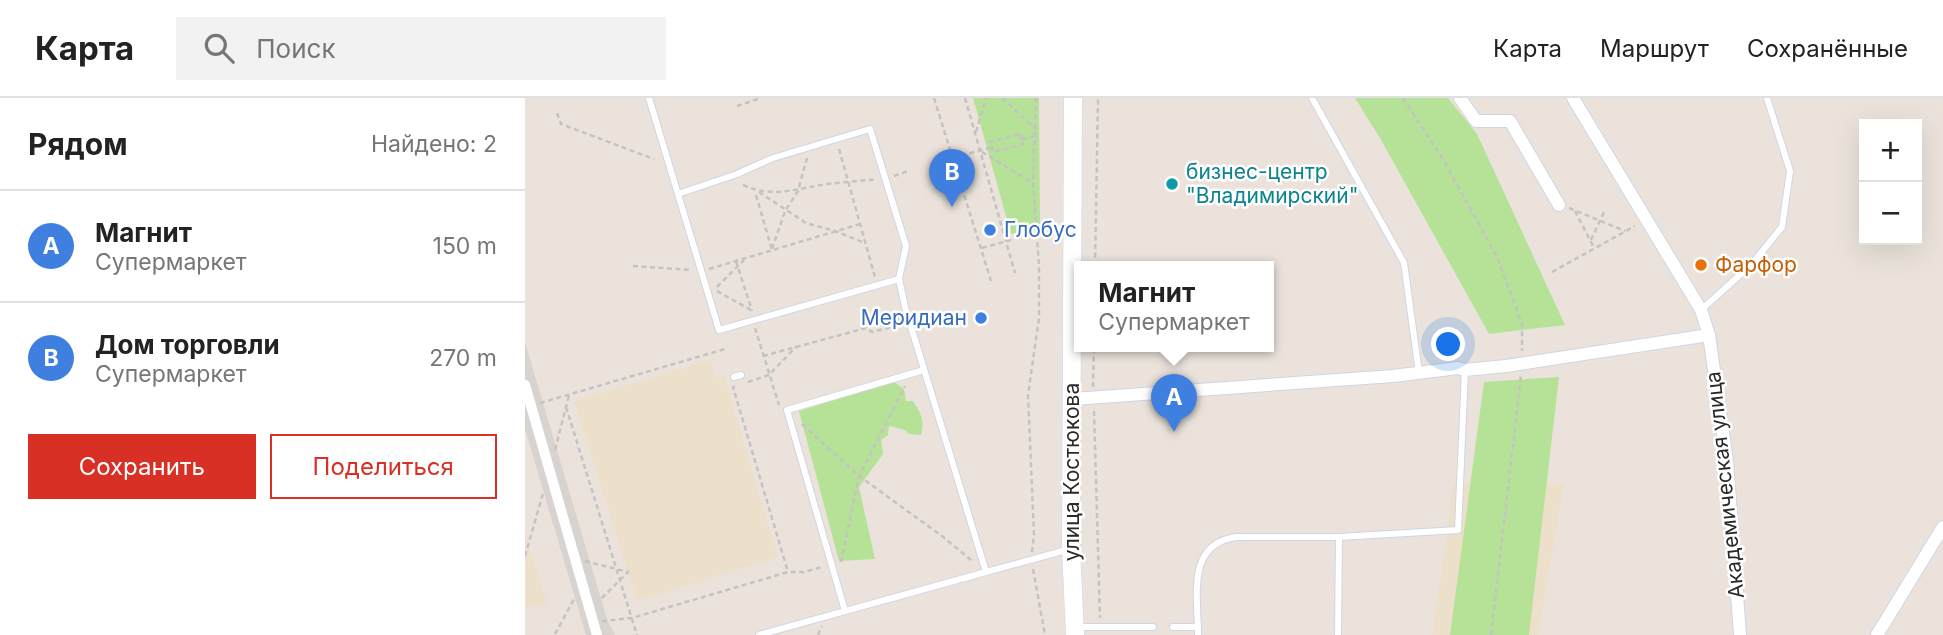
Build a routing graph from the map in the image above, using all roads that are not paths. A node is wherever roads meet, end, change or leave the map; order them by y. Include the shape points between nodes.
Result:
1 (649, 98) edge
2 (1073, 98) edge
3 (1312, 98) edge
4 (1459, 98) edge
5 (1573, 98) edge
6 (1767, 98) edge
7 (678, 194) junction
8 (1559, 205) road end
9 (899, 279) junction
10 (1701, 310) junction
11 (1709, 335) junction
12 (924, 370) junction
13 (1465, 370) junction
14 (1419, 373) junction
15 (525, 385) edge
16 (1073, 399) junction
17 (1943, 527) edge
18 (1339, 537) junction
19 (1072, 548) junction
20 (986, 572) junction
21 (845, 611) junction
22 (1153, 627) dead end
23 (1173, 627) dead end
24 (1198, 627) junction
25 (1074, 631) edge
26 (597, 635) edge
27 (759, 635) edge
28 (1198, 635) edge
29 (1338, 635) edge
30 (1740, 635) edge
31 (1877, 635) edge

1 - 7 lane
2 - 16 main road, улица Костюкова
3 - 14 lane via 1405,263
4 - 8 street via 1476,121 1510,121
5 - 10 street, Академическая улица
6 - 10 lane via 1790,171 1782,227 1751,265
7 - 9 lane via 719,330
7 - 9 lane via 773,158 870,129 906,246
9 - 12 lane
10 - 11 street, Академическая улица
11 - 13 street
11 - 30 street, Академическая улица via 1727,461
12 - 20 lane
12 - 21 lane via 783,409
13 - 14 street
13 - 18 lane via 1458,530
14 - 16 street
15 - 26 street
16 - 19 main road, улица Костюкова
17 - 31 street
18 - 24 lane via 1236,537 1210,546 1198,571
18 - 29 lane
19 - 20 lane
19 - 25 main road, улица Костюкова
20 - 21 lane
21 - 27 lane
22 - 25 lane
23 - 24 lane
24 - 28 lane

